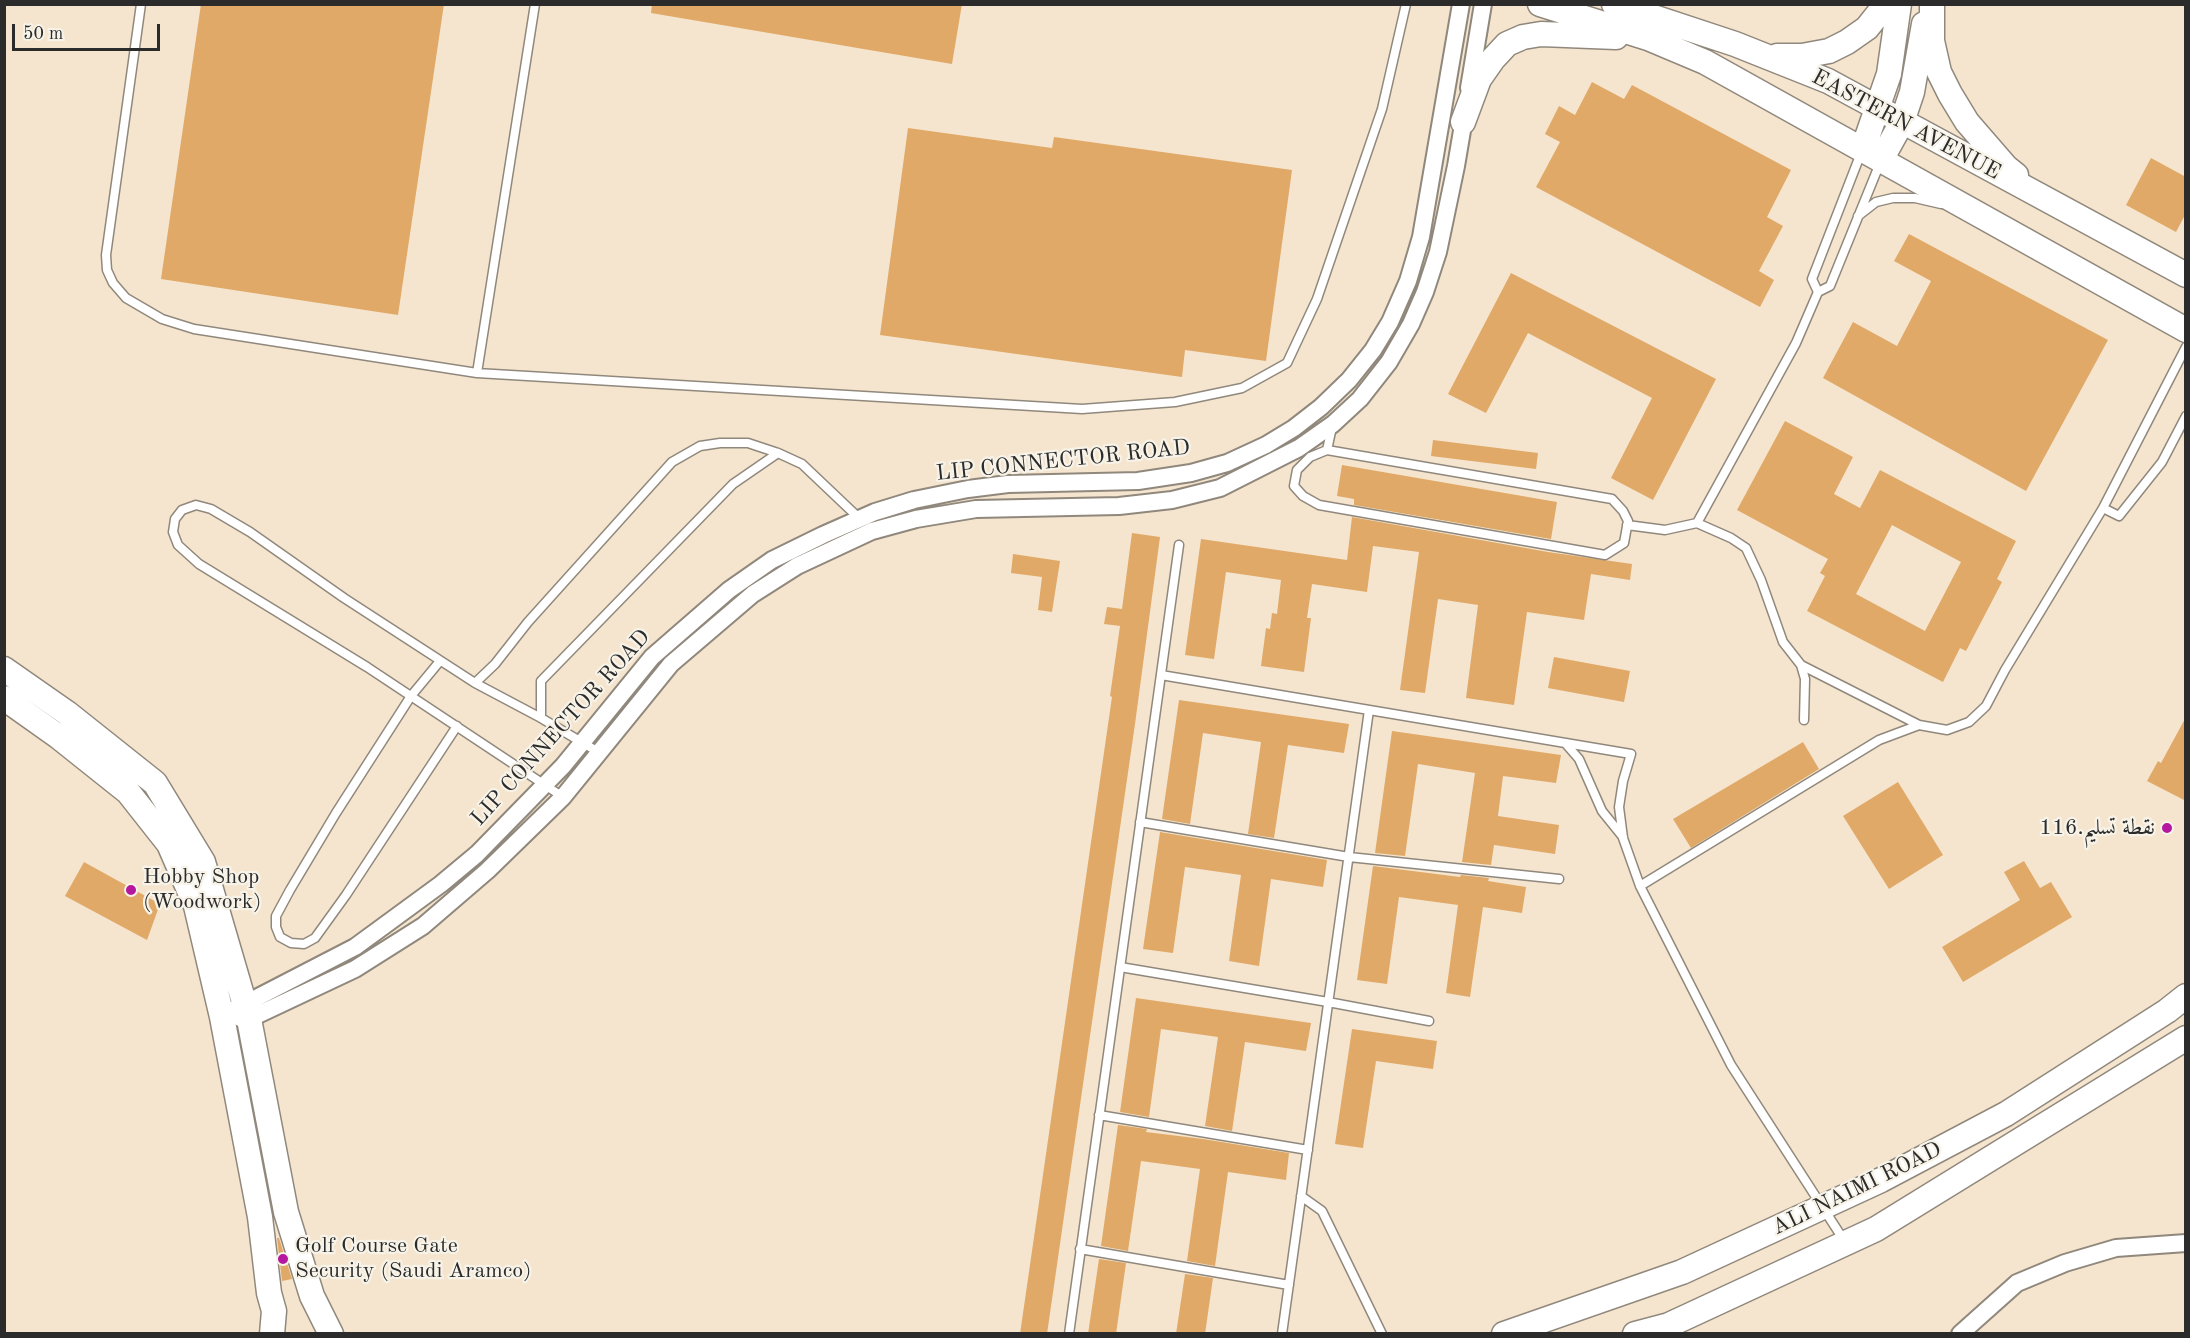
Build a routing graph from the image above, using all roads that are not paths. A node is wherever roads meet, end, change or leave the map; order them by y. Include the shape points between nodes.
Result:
1 (141, 4) edge
2 (535, 4) edge
3 (1406, 4) edge
4 (1461, 4) edge
5 (1483, 4) edge
6 (1540, 4) edge
7 (1614, 4) edge
8 (1886, 4) edge
9 (1899, 4) edge
10 (1927, 4) edge
11 (1932, 4) edge
12 (1648, 38) junction
13 (1768, 56) junction
14 (1878, 108) junction
15 (1463, 122) junction
16 (1902, 122) junction
17 (1872, 155) junction
18 (2053, 204) junction
19 (1966, 208) junction
20 (1856, 218) junction
21 (2186, 275) edge
22 (1818, 292) junction
23 (2186, 330) edge
24 (2186, 347) edge
25 (477, 373) junction
26 (2186, 416) edge
27 (1333, 424) junction
28 (1327, 450) junction
29 (778, 453) junction
30 (2103, 508) junction
31 (860, 519) junction
32 (1697, 523) junction
33 (1627, 525) junction
34 (872, 531) junction
35 (1179, 546) dead end
36 (440, 661) junction
37 (1801, 665) junction
38 (4, 669) edge
39 (1161, 675) junction
40 (475, 683) junction
41 (411, 696) junction
42 (4, 698) edge
43 (1369, 710) junction
44 (541, 718) junction
45 (1804, 720) dead end
46 (1919, 725) junction
47 (457, 726) junction
48 (582, 742) junction
49 (1566, 743) junction
50 (600, 753) junction
51 (545, 785) junction
52 (563, 797) junction
53 (1140, 822) junction
54 (1623, 838) junction
55 (1349, 857) junction
56 (1559, 879) dead end
57 (1640, 885) junction
58 (1120, 967) junction
59 (2186, 996) edge
60 (1328, 1002) junction
61 (246, 1011) junction
62 (222, 1017) junction
63 (1429, 1021) dead end
64 (2186, 1038) edge
65 (1099, 1115) junction
66 (1308, 1150) junction
67 (1301, 1196) junction
68 (1823, 1207) junction
69 (1845, 1243) junction
70 (2186, 1243) edge
71 (1080, 1250) junction
72 (1289, 1285) junction
73 (312, 1296) junction
74 (276, 1326) edge
75 (311, 1334) edge
76 (331, 1334) edge
77 (1069, 1334) edge
78 (1282, 1334) edge
79 (1382, 1334) edge
80 (1504, 1334) edge
81 (1635, 1334) edge
82 (1959, 1334) edge

1 - 25 lane via 106,255 113,283 126,298 162,319 194,329
2 - 25 lane
3 - 25 lane via 1382,109 1317,299 1287,363 1242,388 1175,402 1082,409
4 - 31 street, LIP CONNECTOR ROAD via 1425,214 1408,281 1373,350 1321,407 1266,446 1191,473 1138,481 1008,484 968,489 914,500
5 - 15 street, LIP CONNECTOR ROAD
6 - 12 main road, EASTERN AVENUE
7 - 13 main road, EASTERN AVENUE
8 - 13 main road via 1867,28 1829,51
9 - 14 main road via 1889,74
10 - 16 main road via 1912,92
11 - 18 main road via 1932,41 1940,72 1967,122 2006,167
12 - 15 main road, EASTERN AVENUE via 1541,34 1507,44 1492,58 1479,80
12 - 17 main road, EASTERN AVENUE via 1705,62
13 - 14 main road, EASTERN AVENUE via 1828,81
14 - 16 main road, EASTERN AVENUE
14 - 17 main road
15 - 27 street, LIP CONNECTOR ROAD via 1438,252 1421,303 1389,362 1360,399
16 - 17 main road
16 - 18 main road, EASTERN AVENUE
17 - 19 main road, EASTERN AVENUE
17 - 20 lane
17 - 22 lane via 1812,279
18 - 21 main road, EASTERN AVENUE
19 - 20 lane via 1893,198 1876,202
19 - 23 main road, EASTERN AVENUE
20 - 22 lane via 1830,286
22 - 32 lane via 1796,343
24 - 30 lane
26 - 30 lane via 2162,462 2119,516
27 - 28 lane
27 - 34 street, LIP CONNECTOR ROAD via 1299,448 1220,488 1172,500 1119,506 976,509
28 - 33 lane via 1612,499 1623,511
28 - 33 lane via 1310,457 1297,470 1294,486 1318,505 1605,555 1624,543
29 - 31 lane via 802,464
29 - 40 lane via 748,443 720,443 700,446 672,462
29 - 44 lane via 733,484 541,681
30 - 46 lane via 1986,706 1969,722 1947,730
31 - 34 lane
31 - 48 street, LIP CONNECTOR ROAD via 772,560 729,590 652,657
32 - 33 lane via 1665,530
32 - 37 lane via 1746,548 1783,642
34 - 50 street, LIP CONNECTOR ROAD via 797,566 714,625 671,664
35 - 39 lane
36 - 40 lane
36 - 41 lane
36 - 41 lane via 211,509 196,505 182,510 175,519 173,532 178,545 199,564
37 - 45 lane
37 - 46 lane
38 - 61 main road via 155,783 203,862
39 - 43 lane
39 - 53 lane
40 - 44 lane
41 - 47 lane
41 - 47 lane via 290,890 276,916 280,937 304,944 315,938
42 - 62 main road via 128,792 169,844 196,906
43 - 49 lane
43 - 55 lane
44 - 48 lane
46 - 57 lane via 1879,740
47 - 51 lane
48 - 50 lane
48 - 51 street, LIP CONNECTOR ROAD
49 - 54 lane via 1579,759 1602,811
49 - 54 lane via 1631,754 1619,807
50 - 52 street, LIP CONNECTOR ROAD
51 - 52 lane
51 - 61 street, LIP CONNECTOR ROAD via 477,854 398,917
52 - 61 street, LIP CONNECTOR ROAD via 423,926 355,969
53 - 55 lane
53 - 58 lane
54 - 57 lane
55 - 56 lane
55 - 60 lane
57 - 68 lane via 1731,1065
58 - 60 lane
58 - 65 lane
59 - 68 main road, ALI NAIMI ROAD via 2006,1114
60 - 63 lane
60 - 66 lane
61 - 62 street, LIP CONNECTOR ROAD
61 - 73 main road via 286,1212
62 - 74 main road via 260,1217
64 - 69 main road, ALI NAIMI ROAD
65 - 66 lane
65 - 71 lane
66 - 67 lane
67 - 72 lane
67 - 79 lane via 1322,1211
68 - 69 lane
68 - 80 main road, ALI NAIMI ROAD via 1682,1272
69 - 81 main road, ALI NAIMI ROAD via 1669,1325
70 - 82 street via 2116,1248 2065,1263 2017,1284
71 - 72 lane
71 - 77 lane
72 - 78 lane
73 - 75 main road
73 - 76 main road

